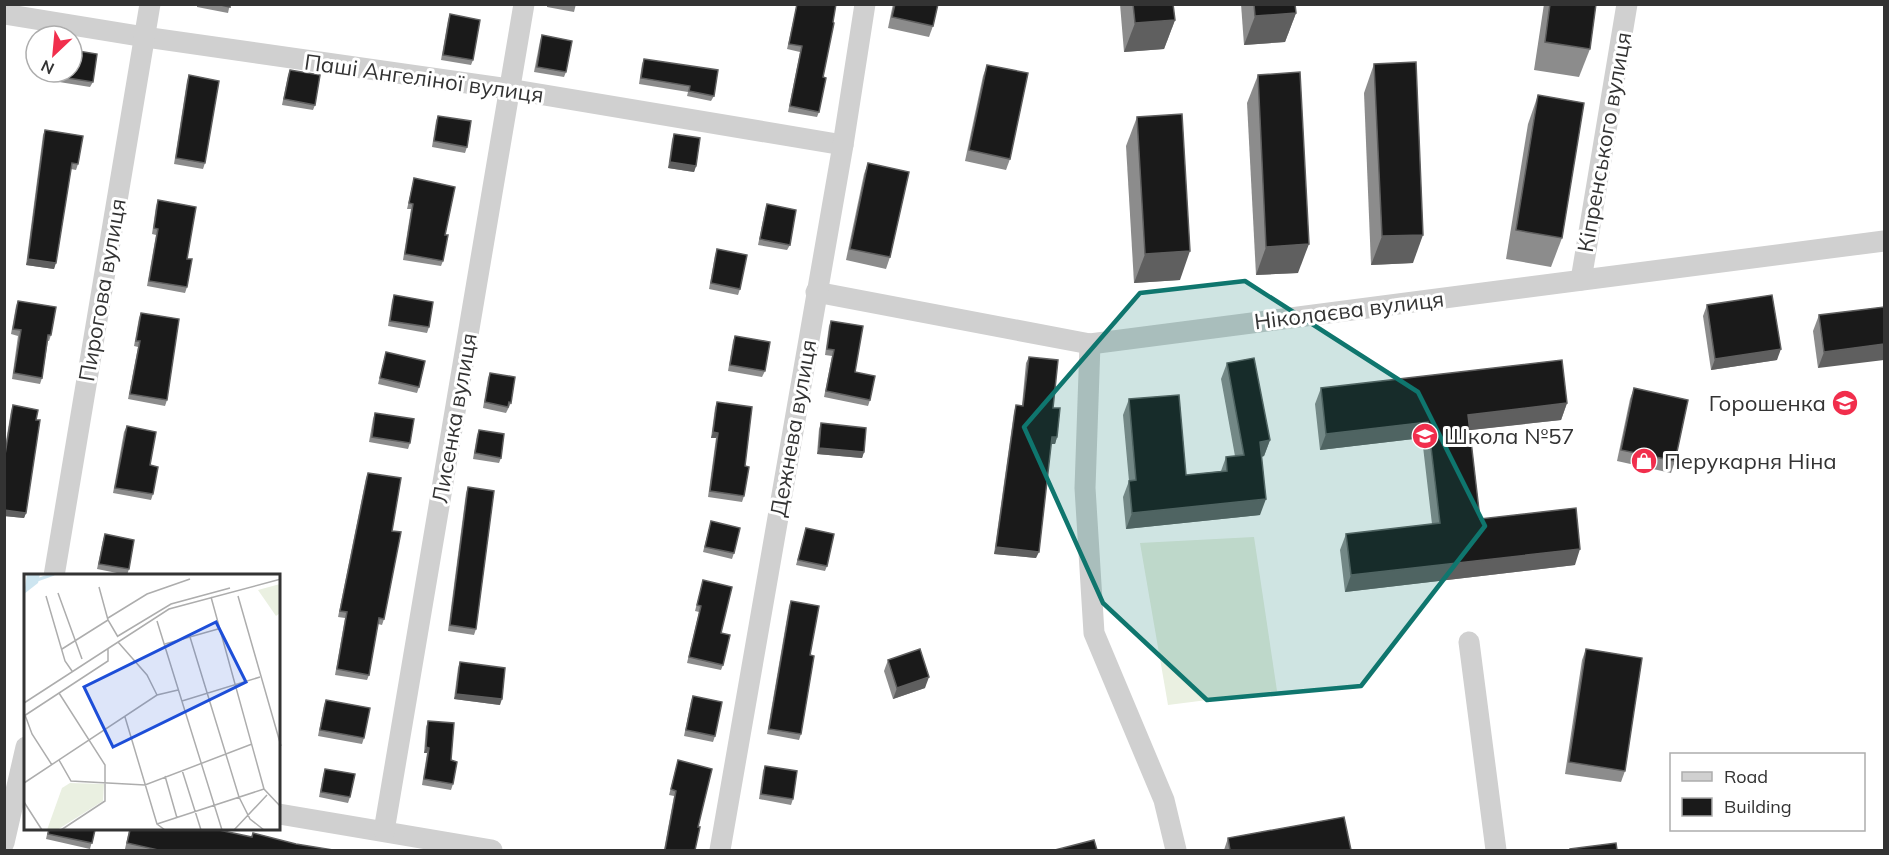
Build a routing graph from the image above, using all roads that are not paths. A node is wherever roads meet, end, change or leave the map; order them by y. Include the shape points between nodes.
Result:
1 (150, 4) edge
2 (524, 4) edge
3 (865, 4) edge
4 (1627, 4) edge
5 (4, 14) edge
6 (145, 37) junction
7 (509, 89) junction
8 (843, 145) junction
9 (1884, 241) edge
10 (1581, 280) junction
11 (816, 292) junction
12 (1090, 344) junction
13 (54, 574) edge
14 (1468, 642) dead end
15 (23, 772) edge
16 (280, 814) edge
17 (384, 831) junction
18 (4, 843) edge
19 (492, 850) edge
20 (720, 850) edge
21 (1176, 850) edge
22 (1496, 850) edge

1 - 6 street, Пирогова вулиця
2 - 7 street, Лисенка вулиця
3 - 8 street, Дежнева вулиця
4 - 10 street, Кіпренського вулиця
5 - 6 street, Паші Ангеліної вулиця
6 - 7 street, Паші Ангеліної вулиця
6 - 13 street, Пирогова вулиця
7 - 8 street, Паші Ангеліної вулиця
7 - 17 street, Лисенка вулиця
8 - 11 street, Дежнева вулиця
9 - 10 street, Ніколаєва вулиця
10 - 12 street, Ніколаєва вулиця
11 - 12 street, Ніколаєва вулиця
11 - 20 street, Дежнева вулиця
12 - 21 street via 1084,488 1094,633 1164,800
14 - 22 street
15 - 18 street
16 - 17 street
17 - 19 street

